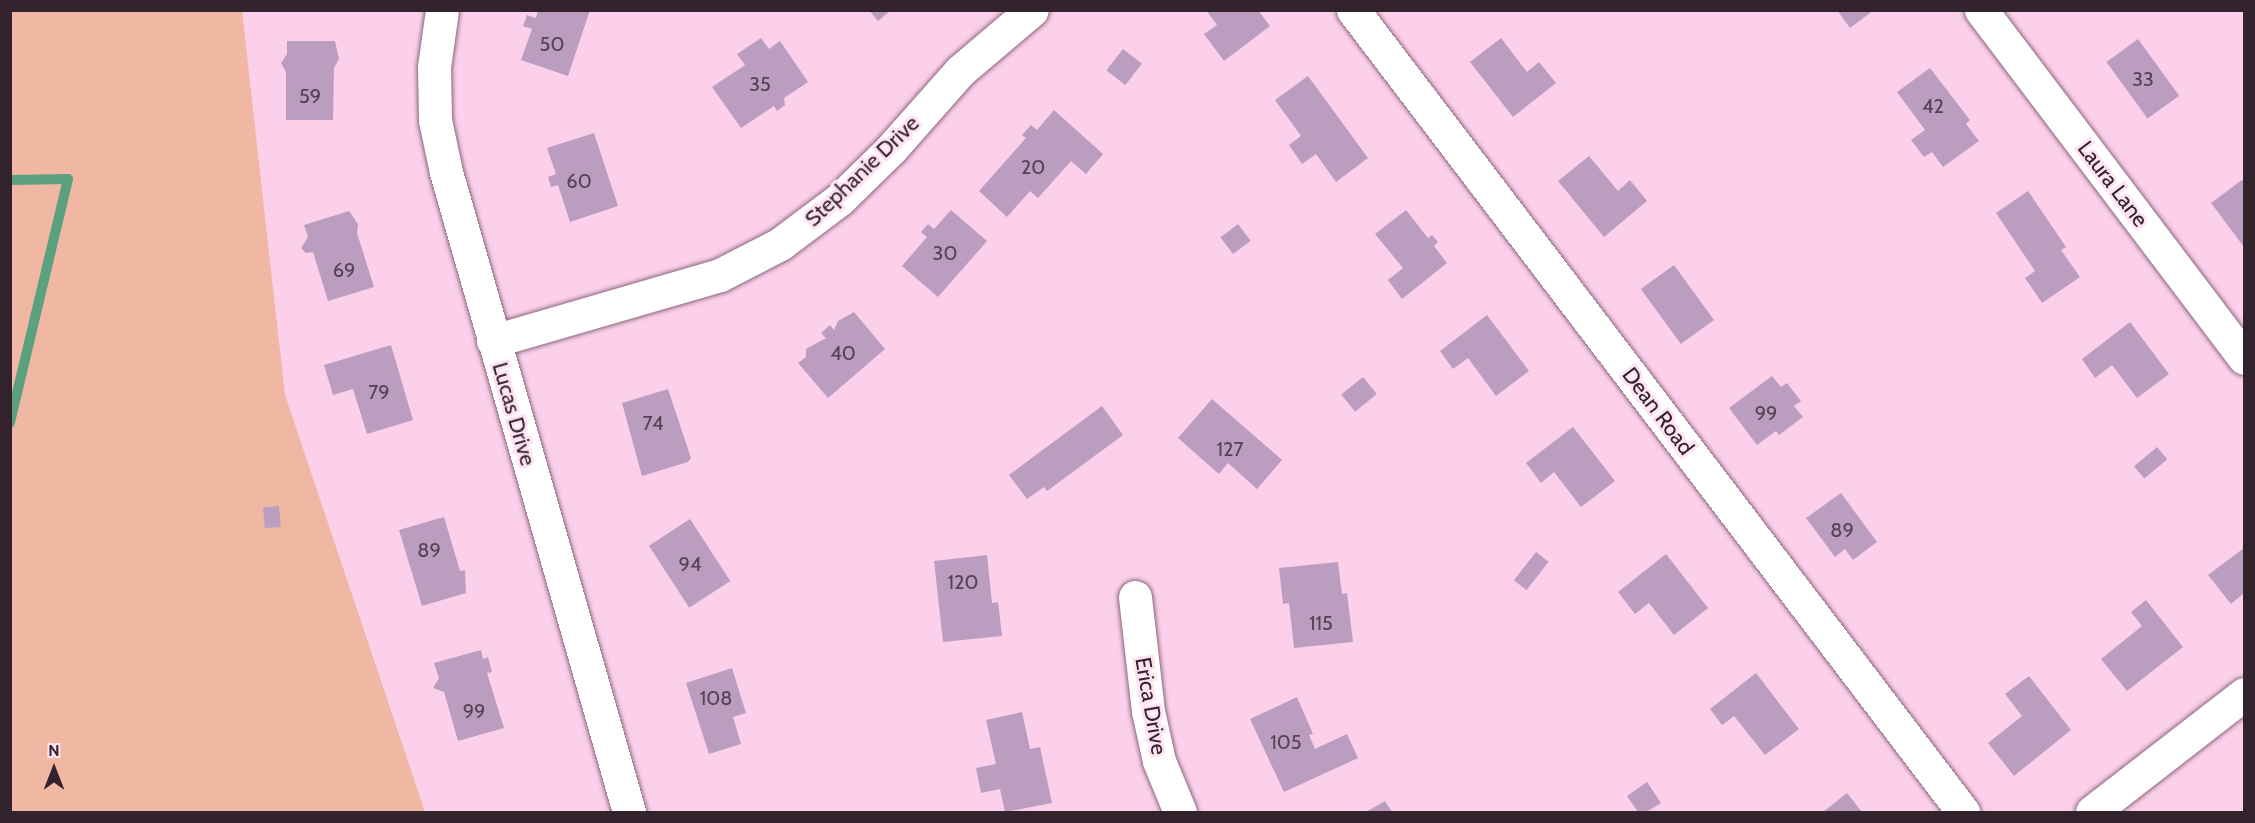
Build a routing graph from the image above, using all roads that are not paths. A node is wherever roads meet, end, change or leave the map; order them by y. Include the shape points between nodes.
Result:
1 (442, 10) edge
2 (1032, 10) edge
3 (1353, 10) edge
4 (1981, 10) edge
5 (493, 341) junction
6 (2244, 358) edge
7 (1135, 597) dead end
8 (2244, 694) edge
9 (629, 813) edge
10 (1180, 813) edge
11 (1963, 813) edge
12 (2092, 813) edge

1 - 5 street, Lucas Drive via 434,67 435,120
2 - 5 street, Stephanie Drive via 960,71 891,149 840,199 780,244 720,275
3 - 11 street, Dean Road
4 - 6 street, Laura Lane
5 - 9 street, Lucas Drive
7 - 10 street, Erica Drive via 1148,711 1159,761
8 - 12 street

